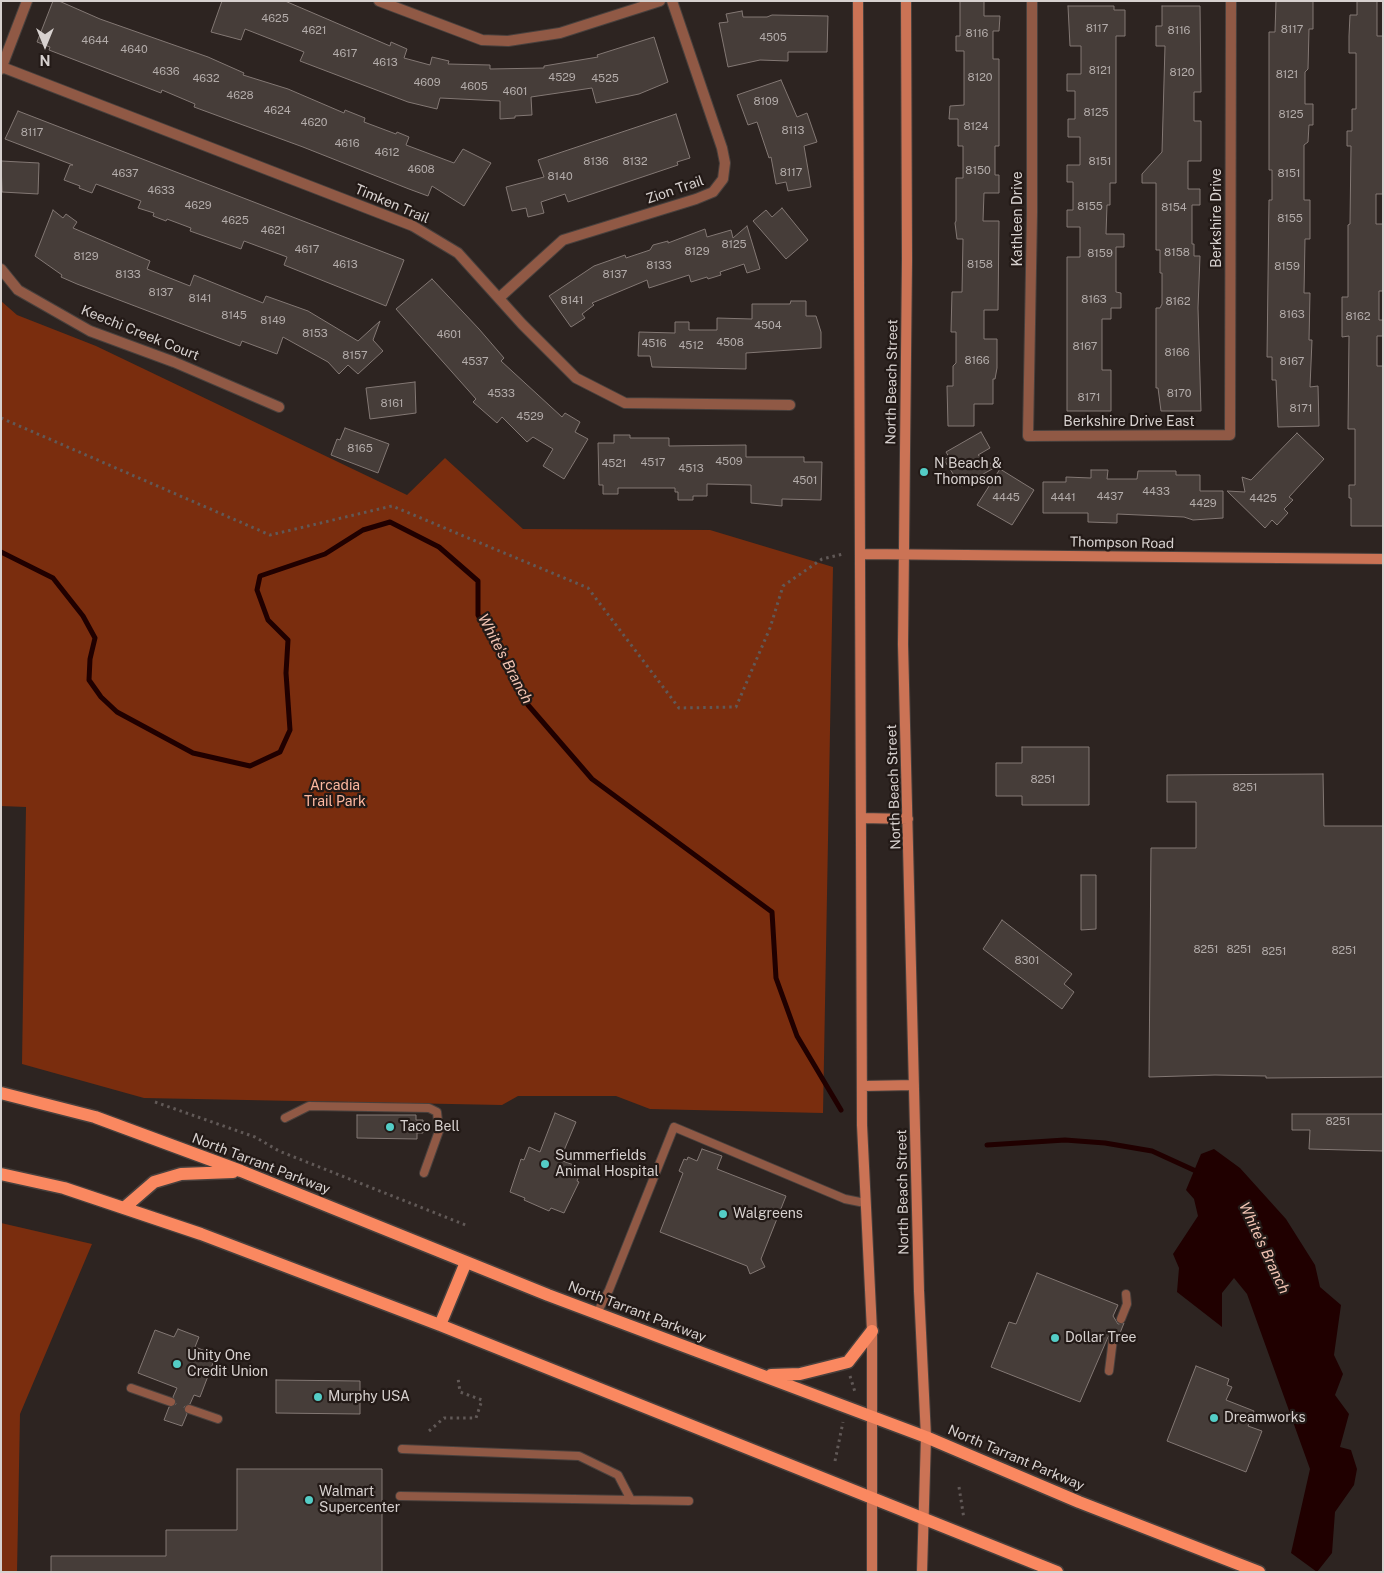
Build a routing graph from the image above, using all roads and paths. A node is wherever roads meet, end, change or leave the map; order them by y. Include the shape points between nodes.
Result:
1 (27, 1) edge
2 (379, 1) edge
3 (660, 1) edge
4 (672, 1) edge
5 (858, 1) edge
6 (906, 1) edge
7 (1032, 1) edge
8 (1231, 1) edge
9 (2, 68) edge
10 (1, 269) edge
11 (499, 298) junction
12 (790, 405) dead end
13 (279, 407) dead end
14 (1, 418) edge
15 (1230, 435) joint
16 (1028, 436) joint
17 (843, 554) dead end
18 (861, 554) junction
19 (904, 554) junction
20 (1383, 559) edge
21 (862, 818) junction
22 (908, 819) junction
23 (914, 1084) junction
24 (862, 1086) junction
25 (1, 1094) edge
26 (154, 1102) dead end
27 (284, 1118) dead end
28 (241, 1172) junction
29 (424, 1173) dead end
30 (1, 1174) edge
31 (865, 1203) junction
32 (124, 1208) junction
33 (468, 1226) dead end
34 (466, 1262) junction
35 (1126, 1294) dead end
36 (597, 1313) junction
37 (1121, 1319) dead end
38 (440, 1325) junction
39 (872, 1331) junction
40 (1113, 1339) dead end
41 (1109, 1371) dead end
42 (764, 1376) junction
43 (458, 1378) dead end
44 (131, 1388) dead end
45 (860, 1394) dead end
46 (854, 1396) dead end
47 (171, 1402) dead end
48 (188, 1409) dead end
49 (874, 1416) junction
50 (218, 1419) dead end
51 (843, 1422) dead end
52 (429, 1431) dead end
53 (926, 1437) junction
54 (402, 1449) dead end
55 (836, 1461) dead end
56 (959, 1487) dead end
57 (400, 1496) dead end
58 (873, 1497) junction
59 (631, 1500) junction
60 (689, 1502) dead end
61 (923, 1517) junction
62 (964, 1526) dead end
63 (872, 1572) edge
64 (922, 1572) edge
65 (1058, 1572) edge
66 (1258, 1572) edge

1 - 9 street
2 - 3 street via 482,40 508,41 560,33
4 - 11 street, Zion Trail via 722,148 725,163 723,179 713,192 696,199 563,240
5 - 18 main road
6 - 19 main road, North Beach Street
7 - 16 street, Kathleen Drive
8 - 15 street, Berkshire Drive
9 - 11 street, Timken Trail via 413,226 458,253
10 - 13 street, Keechi Creek Court via 18,290 90,331 174,362
11 - 12 street, Timken Trail via 576,378 625,402
14 - 17 path via 270,535 392,506 588,588 679,708 736,706 770,628 783,586 822,559
15 - 16 street, Berkshire Drive East
18 - 19 main road, Thompson Road
18 - 21 main road
19 - 20 main road, Thompson Road
19 - 22 main road, North Beach Street
21 - 22 main road
21 - 24 main road
22 - 23 main road, North Beach Street
23 - 24 main road
23 - 53 main road, North Beach Street
24 - 31 main road
25 - 28 main road, North Tarrant Parkway via 95,1117
26 - 33 path via 255,1137 279,1150
27 - 29 lane via 309,1106 429,1108 437,1112 439,1131
28 - 32 main road via 197,1172 154,1182
28 - 34 main road, North Tarrant Parkway
30 - 32 main road via 64,1188
31 - 36 lane via 845,1199 674,1127
31 - 39 main road
32 - 38 main road
34 - 36 main road, North Tarrant Parkway
34 - 38 main road
35 - 37 lane via 1127,1304
36 - 42 main road, North Tarrant Parkway
38 - 58 main road
39 - 42 main road via 848,1362 800,1374
39 - 49 main road
40 - 41 lane
42 - 49 main road, North Tarrant Parkway
43 - 52 path via 460,1392 482,1400 476,1418 444,1418
44 - 47 lane
45 - 46 path via 855,1392
48 - 50 lane
49 - 53 main road, North Tarrant Parkway
49 - 58 main road
51 - 55 path
53 - 61 main road, North Beach Street
53 - 66 main road, North Tarrant Parkway via 1079,1502
54 - 59 lane via 579,1456 618,1475
56 - 62 path
57 - 59 lane
58 - 61 main road
58 - 63 main road
59 - 60 lane
61 - 64 main road, North Beach Street
61 - 65 main road

